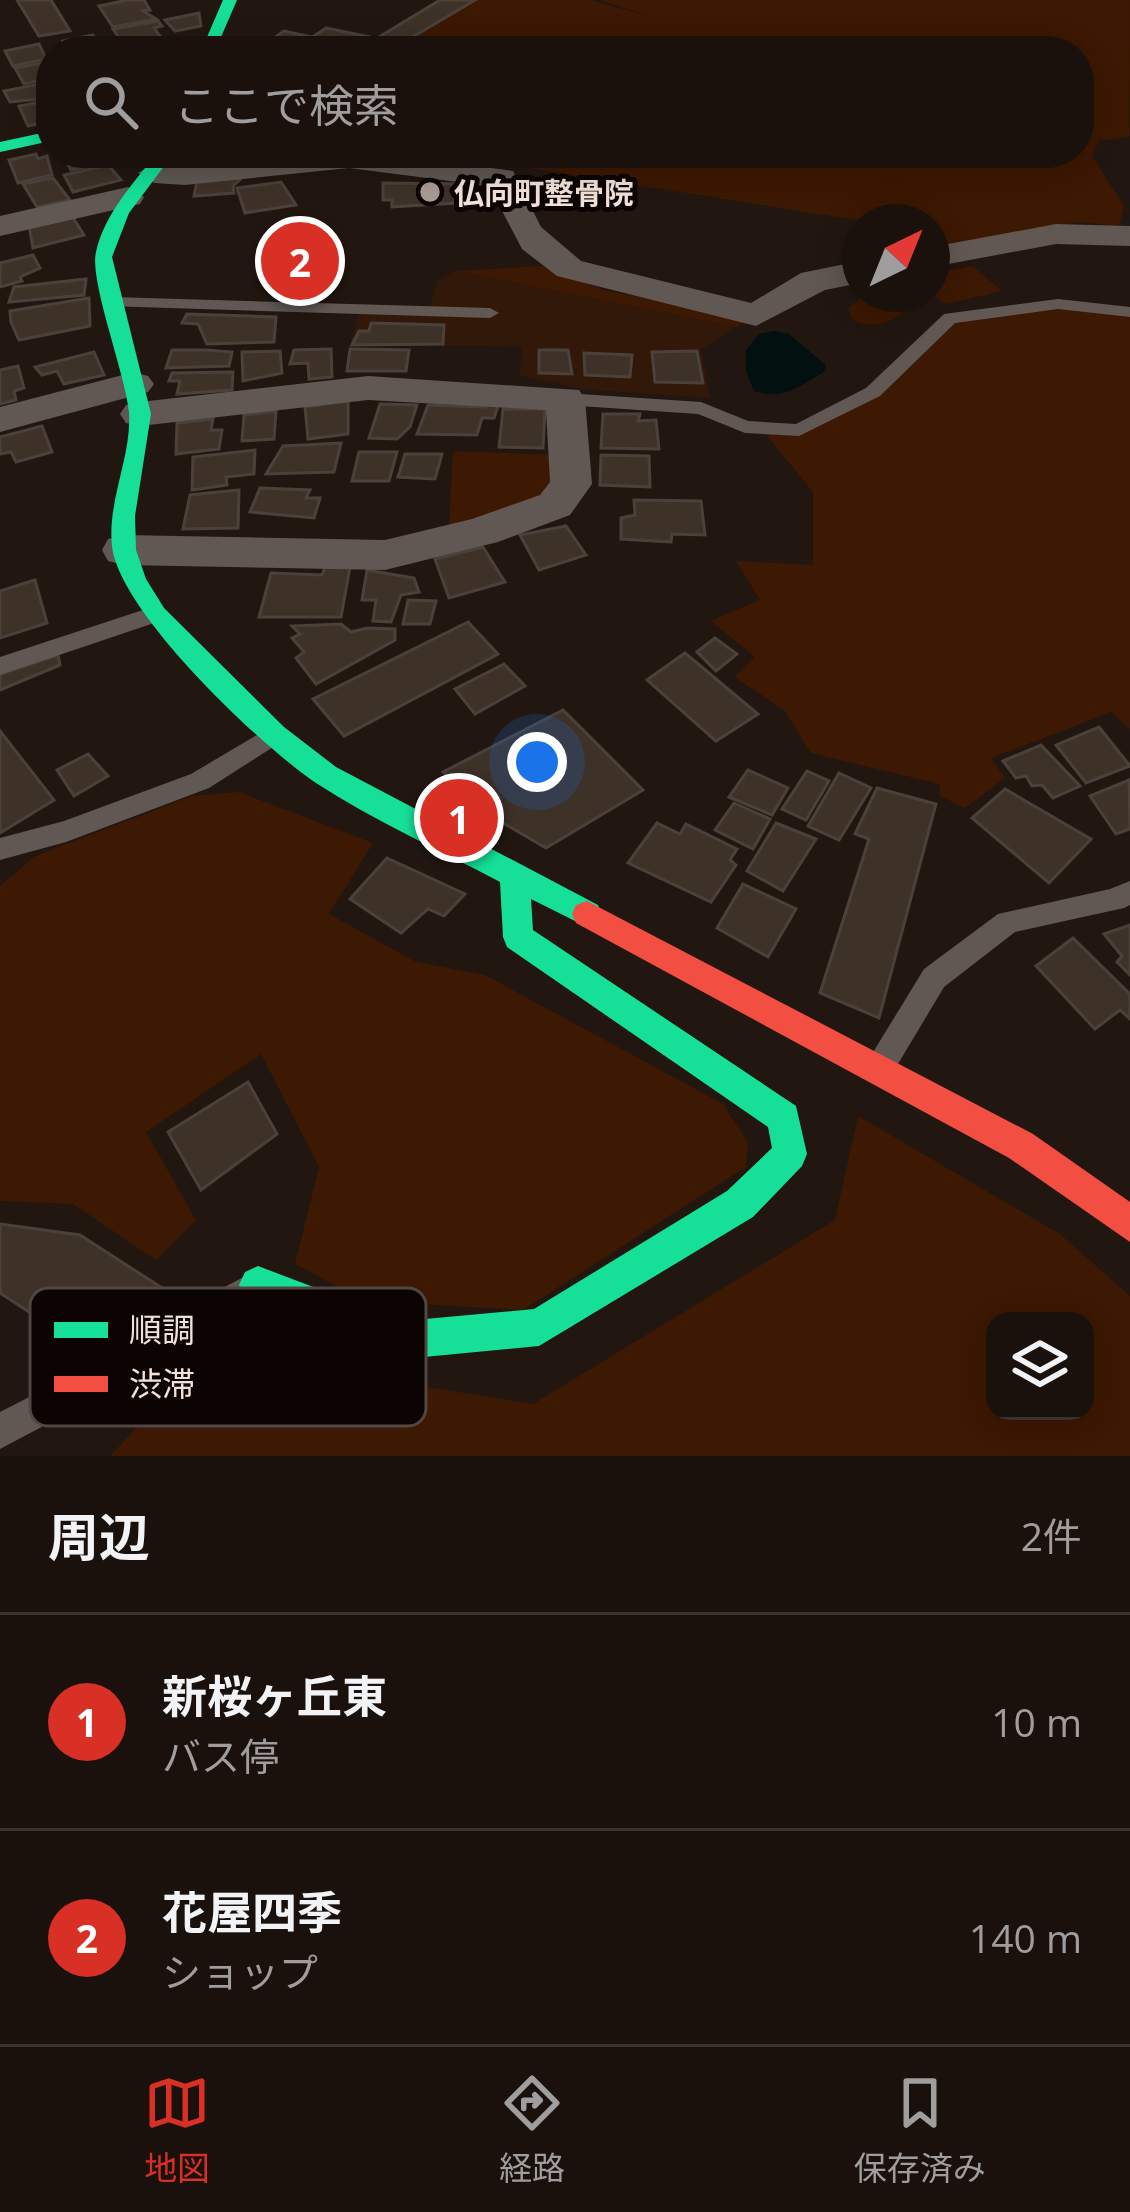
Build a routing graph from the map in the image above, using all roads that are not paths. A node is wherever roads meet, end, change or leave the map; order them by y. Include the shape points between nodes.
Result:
1 (230, 0) edge
2 (214, 36) edge
3 (36, 139) edge
4 (0, 147) edge
5 (155, 168) edge
6 (170, 168) edge
7 (257, 168) edge
8 (421, 168) edge
9 (128, 197) junction
10 (0, 226) edge
11 (1130, 236) edge
12 (950, 254) edge
13 (842, 276) edge
14 (112, 302) junction
15 (1130, 312) edge
16 (490, 313) dead end
17 (565, 398) junction
18 (137, 399) junction
19 (0, 420) edge
20 (124, 550) junction
21 (155, 614) junction
22 (0, 666) edge
23 (274, 734) junction
24 (0, 849) edge
25 (515, 878) junction
26 (1130, 892) edge
27 (878, 1071) junction
28 (1130, 1224) edge
29 (258, 1286) joint
30 (254, 1288) edge
31 (263, 1288) edge
32 (426, 1338) edge
33 (30, 1414) edge
34 (0, 1431) edge

1 - 2 street
3 - 4 street
5 - 9 street
6 - 7 street via 185,175
8 - 13 street via 502,178 526,234 557,263 598,278 756,315 814,281
9 - 10 street
9 - 14 street via 103,257
11 - 12 street via 1056,234
14 - 16 lane
14 - 18 street
15 - 17 lane via 1058,304 950,318 873,392 799,430 745,427 701,408
17 - 18 street via 368,388
17 - 20 street via 571,484 555,505 482,531 386,555
18 - 19 street
18 - 20 street
20 - 21 street
21 - 22 lane
21 - 23 street
23 - 24 lane via 200,781
23 - 25 street via 326,775
25 - 27 street
25 - 32 street via 518,937 784,1118 790,1154 740,1204 539,1328
26 - 27 lane via 1008,922 934,978
27 - 28 street via 1021,1146
29 - 30 lane
29 - 31 street
33 - 34 lane

